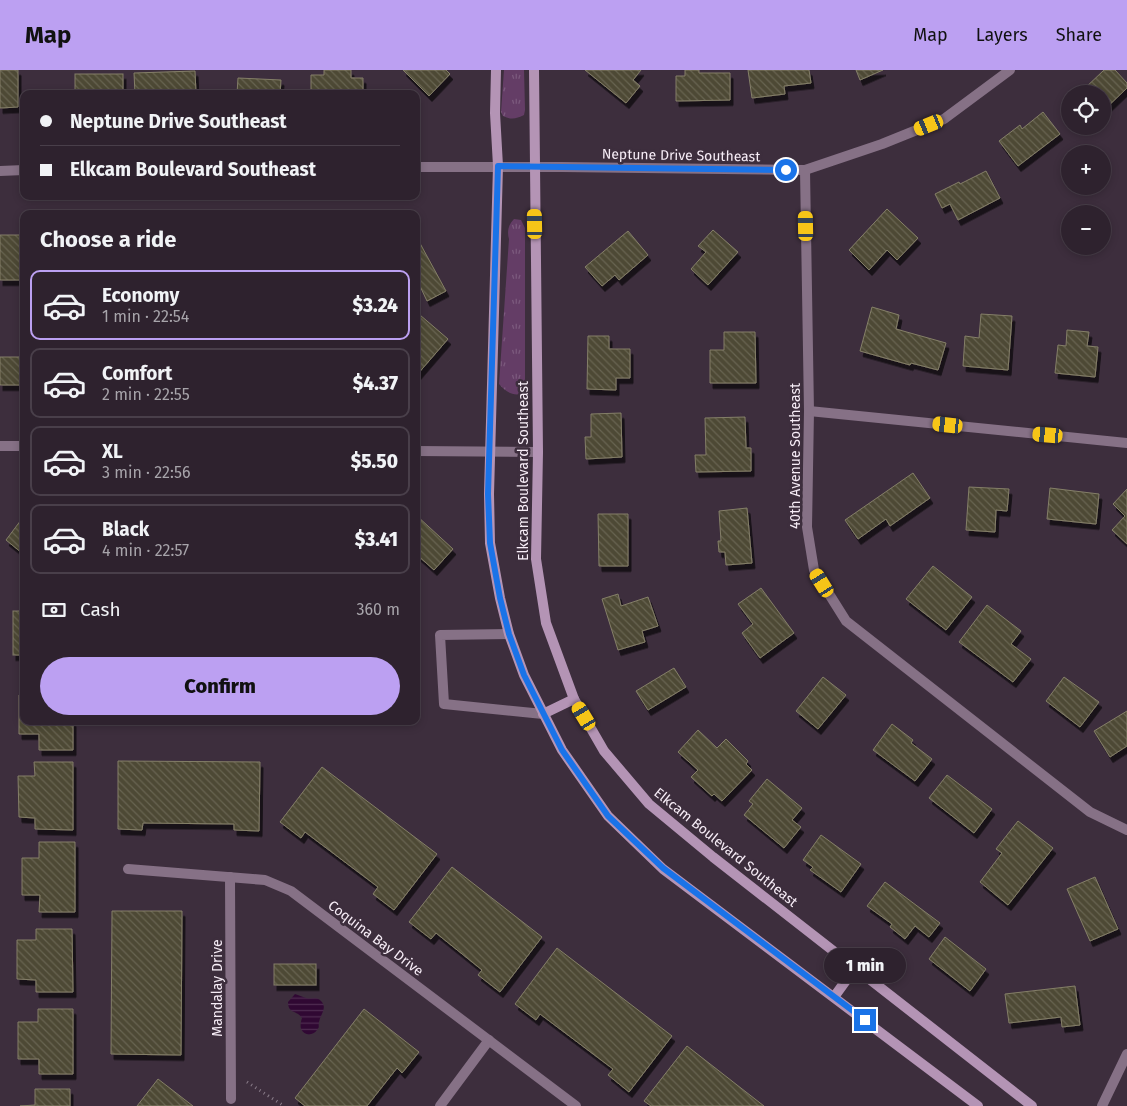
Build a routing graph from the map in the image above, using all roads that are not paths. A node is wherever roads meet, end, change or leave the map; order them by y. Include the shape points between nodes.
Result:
1 (496, 70) edge
2 (534, 70) edge
3 (1010, 70) edge
4 (498, 166) junction
5 (420, 167) edge
6 (534, 167) junction
7 (20, 170) edge
8 (805, 170) junction
9 (0, 171) edge
10 (810, 411) junction
11 (1127, 443) edge
12 (0, 446) edge
13 (20, 446) edge
14 (420, 451) edge
15 (538, 452) junction
16 (490, 453) junction
17 (509, 634) junction
18 (574, 699) junction
19 (543, 714) junction
20 (1127, 830) edge
21 (128, 869) dead end
22 (230, 877) junction
23 (855, 968) junction
24 (834, 997) junction
25 (489, 1040) junction
26 (1127, 1054) edge
27 (231, 1099) dead end
28 (440, 1106) edge
29 (576, 1106) edge
30 (978, 1106) edge
31 (1032, 1106) edge
32 (1102, 1106) edge

1 - 4 street
2 - 6 street, Elkcam Boulevard Southeast
3 - 8 street, Neptune Drive Southeast via 944,119
4 - 5 street, Neptune Drive Southeast
4 - 6 street, Neptune Drive Southeast
4 - 16 street
6 - 8 street, Neptune Drive Southeast
6 - 15 street, Elkcam Boulevard Southeast
7 - 9 street
8 - 10 street, 40th Avenue Southeast
10 - 11 street
10 - 20 street, 40th Avenue Southeast via 807,527 814,570 846,621 1090,812
12 - 13 street
14 - 16 street
15 - 16 street
15 - 18 street, Elkcam Boulevard Southeast via 536,559 546,623
16 - 17 street via 490,543
17 - 19 street
17 - 19 street via 440,634 444,704
18 - 19 street
18 - 23 street, Elkcam Boulevard Southeast via 604,751 649,804
19 - 24 street via 562,750 608,816 663,868
21 - 22 street, Coquina Bay Drive
22 - 25 street, Coquina Bay Drive via 265,880 290,891
22 - 27 street, Mandalay Drive
23 - 24 street
23 - 31 street, Elkcam Boulevard Southeast
24 - 30 street
25 - 28 street
25 - 29 street, Coquina Bay Drive
26 - 32 street

